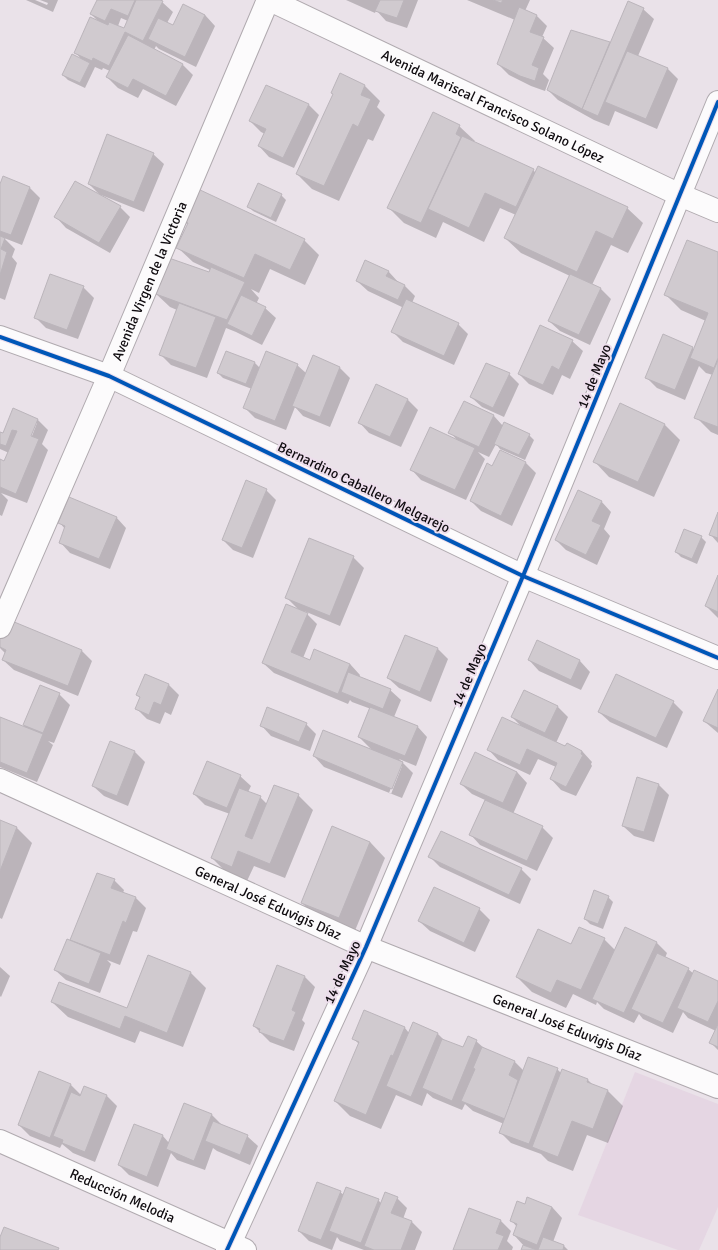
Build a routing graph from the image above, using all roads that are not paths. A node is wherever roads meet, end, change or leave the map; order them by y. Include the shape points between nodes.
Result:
1 (269, 0) edge
2 (718, 102) edge
3 (680, 195) junction
4 (718, 210) edge
5 (0, 337) edge
6 (109, 376) junction
7 (523, 576) junction
8 (0, 627) edge
9 (718, 658) edge
10 (0, 780) edge
11 (366, 947) junction
12 (718, 1087) edge
13 (0, 1141) edge
14 (234, 1248) edge

1 - 3 street, Avenida Mariscal Francisco Solano López
1 - 6 street, Avenida Virgen de la Victoria
2 - 3 street, 14 de Mayo
3 - 4 street, Avenida Mariscal Francisco Solano López
3 - 7 street, 14 de Mayo
5 - 6 street, Bernardino Caballero Melgarejo
6 - 7 street, Bernardino Caballero Melgarejo
6 - 8 street, Avenida Virgen de la Victoria
7 - 9 street, Bernardino Caballero Melgarejo
7 - 11 street, 14 de Mayo
10 - 11 street, General José Eduvigis Díaz
11 - 12 street, General José Eduvigis Díaz
11 - 14 street, 14 de Mayo
13 - 14 street, Reducción Melodia

